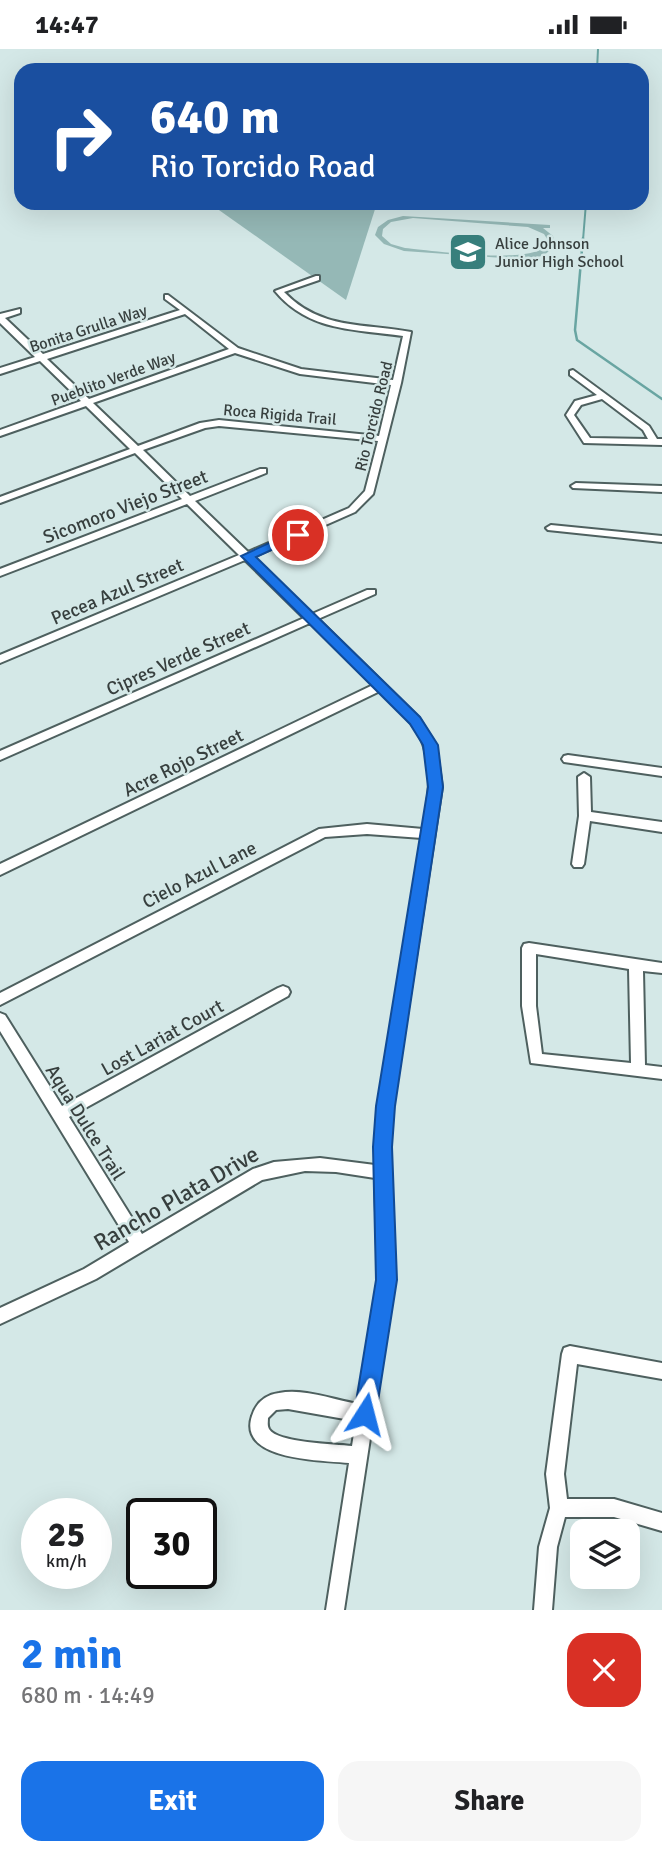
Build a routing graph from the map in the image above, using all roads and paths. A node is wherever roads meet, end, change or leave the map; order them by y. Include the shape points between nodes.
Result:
1 (316, 278) dead end
2 (279, 291) joint
3 (168, 297) dead end
4 (18, 311) dead end
5 (186, 311) junction
6 (0, 317) edge
7 (235, 350) junction
8 (41, 358) junction
9 (0, 371) edge
10 (573, 373) dead end
11 (397, 383) junction
12 (603, 396) junction
13 (87, 402) junction
14 (0, 433) edge
15 (383, 439) junction
16 (658, 441) edge
17 (136, 448) junction
18 (262, 471) dead end
19 (576, 486) dead end
20 (662, 489) edge
21 (0, 500) edge
22 (190, 500) junction
23 (551, 528) dead end
24 (662, 539) edge
25 (247, 556) junction
26 (0, 573) edge
27 (370, 592) dead end
28 (311, 618) junction
29 (0, 659) edge
30 (381, 685) junction
31 (0, 756) edge
32 (568, 759) dead end
33 (662, 772) edge
34 (584, 777) dead end
35 (585, 816) junction
36 (662, 827) edge
37 (428, 834) junction
38 (578, 864) dead end
39 (0, 870) edge
40 (636, 964) junction
41 (662, 968) edge
42 (283, 992) dead end
43 (0, 999) edge
44 (0, 1019) edge
45 (638, 1069) junction
46 (662, 1073) edge
47 (60, 1115) junction
48 (384, 1173) junction
49 (140, 1245) junction
50 (0, 1316) edge
51 (662, 1371) edge
52 (365, 1414) junction
53 (359, 1455) junction
54 (559, 1508) junction
55 (662, 1522) edge
56 (335, 1610) edge
57 (543, 1610) edge

1 - 2 street
2 - 11 street, Rio Torcido Road via 300,310 327,323 408,334
3 - 5 street
4 - 6 street
5 - 7 street
5 - 8 street, Bonita Grulla Way
6 - 8 street
7 - 11 street via 300,371
7 - 13 street, Pueblito Verde Way
8 - 9 street, Bonita Grulla Way
8 - 13 street
10 - 12 street
11 - 15 street, Rio Torcido Road
12 - 16 street
12 - 16 street via 578,403 570,415 587,441
13 - 14 street, Pueblito Verde Way
13 - 17 street
15 - 17 street, Roca Rigida Trail via 219,423
15 - 25 street, Rio Torcido Road via 370,492 352,510
17 - 21 street, Roca Rigida Trail
17 - 22 street
18 - 22 street, Sicomoro Viejo Street
19 - 20 street
22 - 25 street
22 - 26 street, Sicomoro Viejo Street
23 - 24 street
25 - 28 street
25 - 29 street, Pecea Azul Street
27 - 28 street, Cipres Verde Street
28 - 30 street
28 - 31 street, Cipres Verde Street
30 - 37 street via 415,720 430,745 436,787
30 - 39 street, Acre Rojo Street
32 - 33 street
34 - 35 street
35 - 36 street
35 - 38 street
37 - 43 street, Cielo Azul Lane via 368,829 323,832
37 - 48 street via 386,1106
40 - 41 street
40 - 45 street
40 - 45 street via 529,948 529,1006 536,1059
42 - 47 street, Lost Lariat Court
44 - 47 street, Aqua Dulce Trail
45 - 46 street
47 - 49 street, Aqua Dulce Trail
48 - 49 street, Rancho Plata Drive via 325,1163 279,1166
48 - 52 street via 386,1280
49 - 50 street, Rancho Plata Drive
51 - 54 street via 570,1354 555,1474
52 - 53 street
52 - 53 street via 286,1400 269,1403 259,1415 260,1429 272,1442
53 - 56 street
54 - 55 street via 614,1508
54 - 57 street via 548,1547

